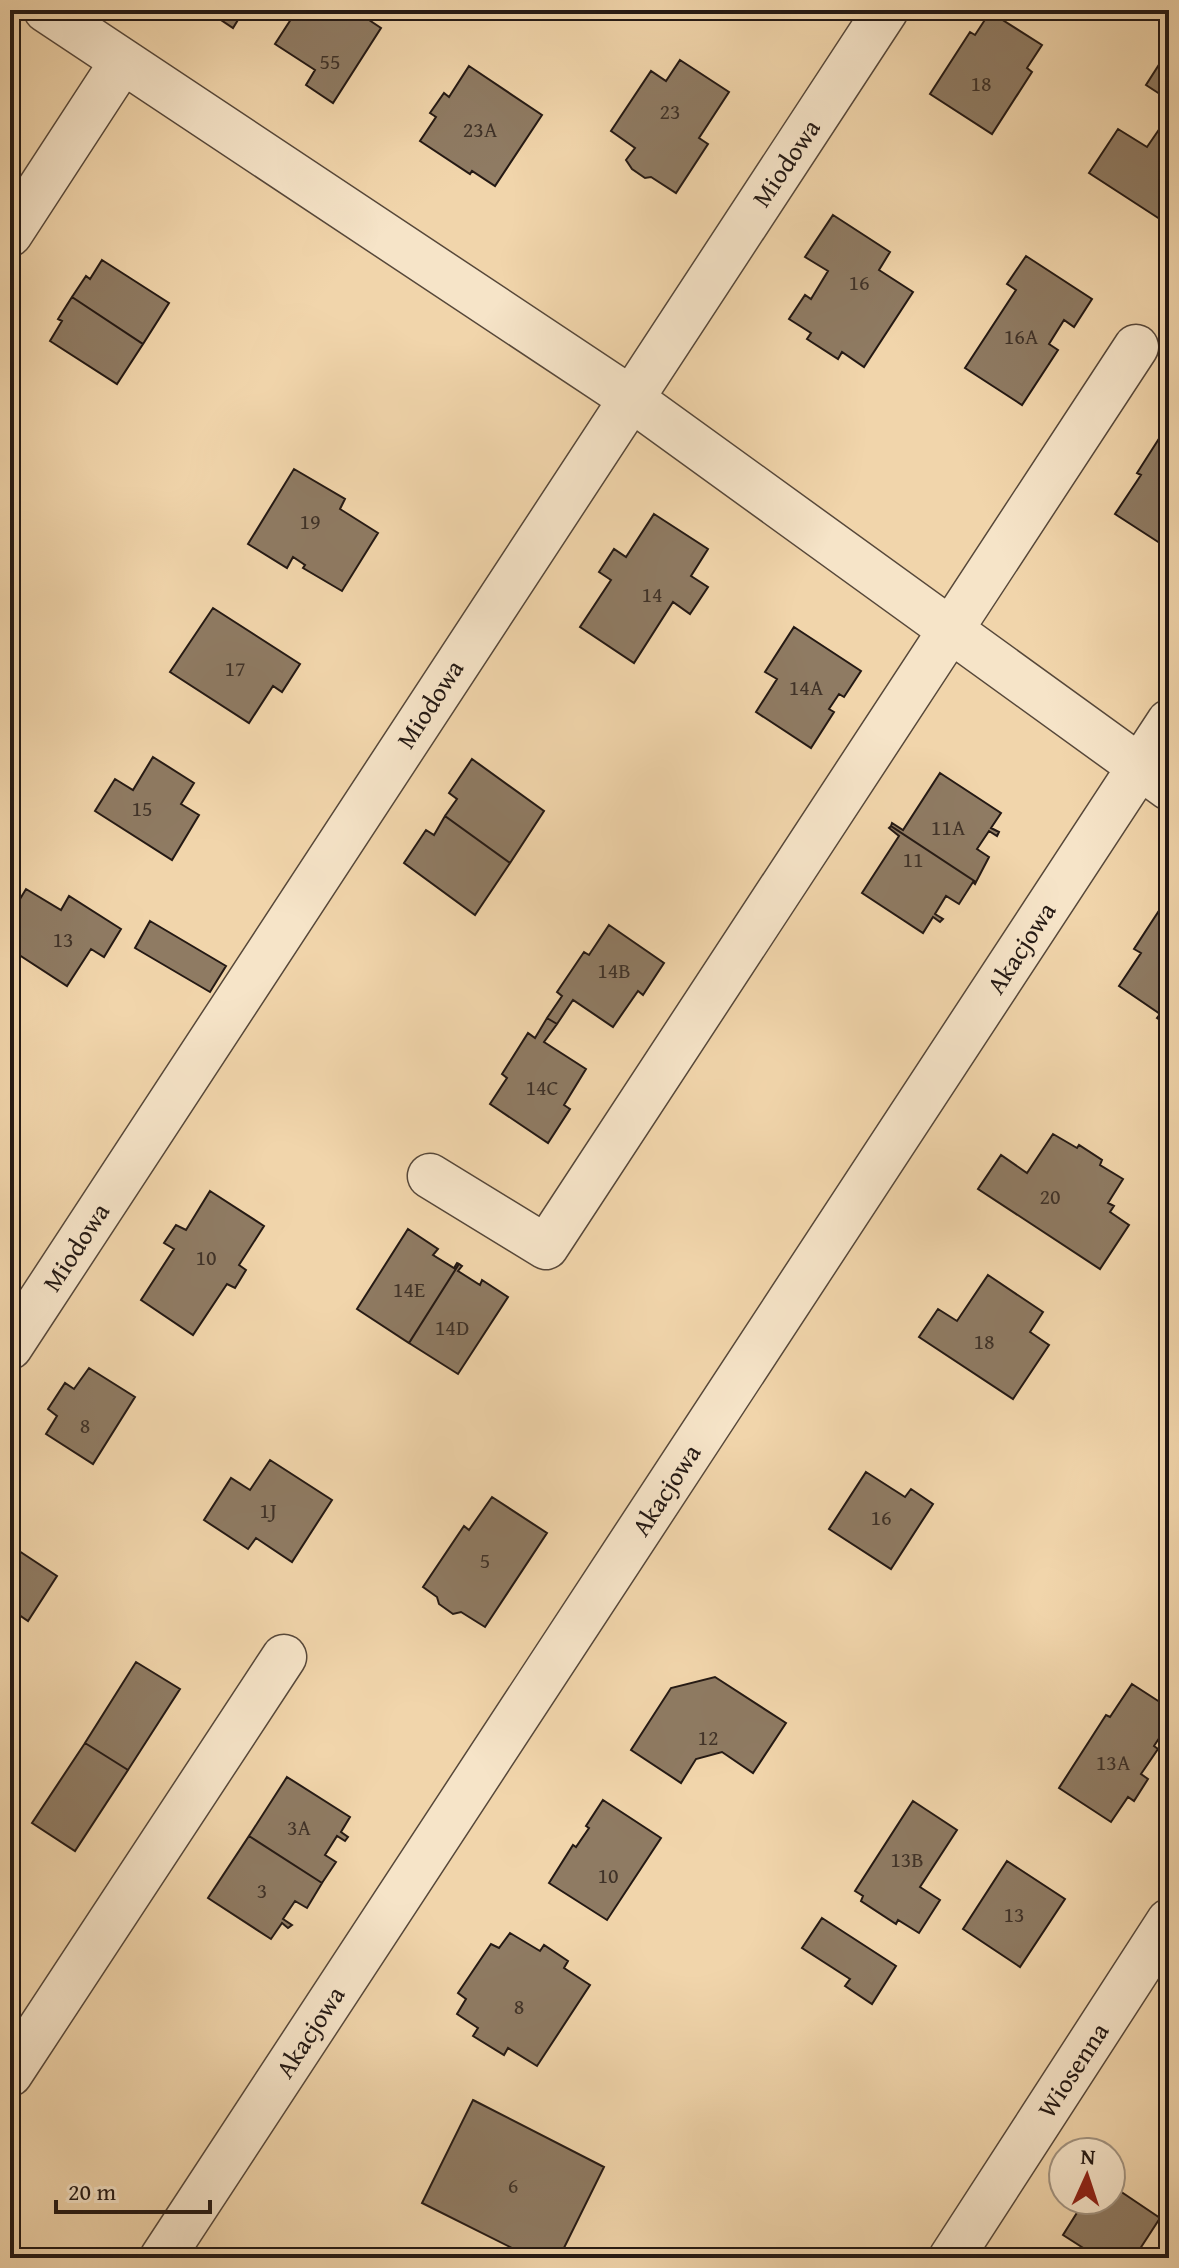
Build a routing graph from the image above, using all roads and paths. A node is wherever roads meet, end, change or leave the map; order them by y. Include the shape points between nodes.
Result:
1 (46, 10) edge
2 (886, 10) edge
3 (122, 62) junction
4 (10, 234) edge
5 (1136, 347) dead end
6 (630, 398) junction
7 (950, 630) junction
8 (1169, 722) edge
9 (1154, 778) edge
10 (430, 1176) dead end
11 (10, 1347) edge
12 (284, 1657) dead end
13 (1169, 1921) edge
14 (10, 2074) edge
15 (162, 2258) edge
16 (951, 2258) edge

1 - 3 street
2 - 6 street, Miodowa
3 - 4 street
3 - 6 street
5 - 7 street
6 - 7 street
6 - 11 street, Miodowa
7 - 9 street
7 - 10 street via 546,1247
8 - 9 street, Akacjowa
9 - 15 street, Akacjowa
12 - 14 street
13 - 16 street, Wiosenna

